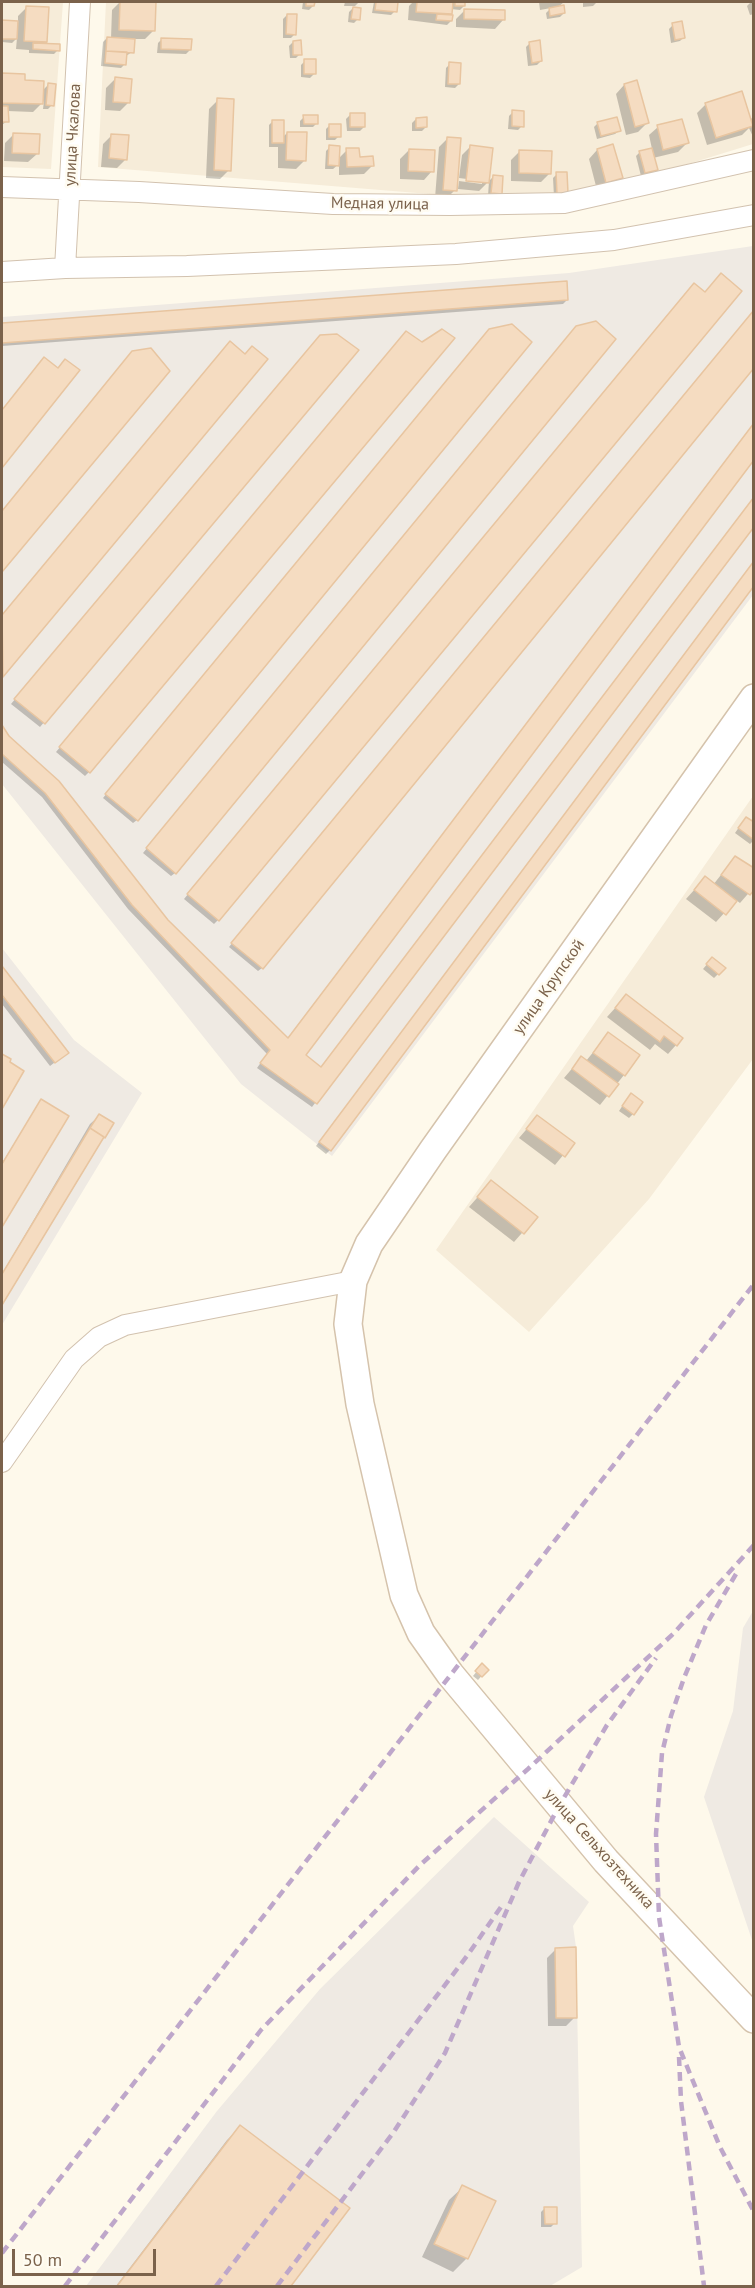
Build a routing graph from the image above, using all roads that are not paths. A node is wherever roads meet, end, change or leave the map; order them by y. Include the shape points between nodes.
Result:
1 (80, 2) edge
2 (753, 159) edge
3 (2, 188) edge
4 (69, 190) junction
5 (753, 215) edge
6 (65, 268) junction
7 (2, 272) edge
8 (753, 698) edge
9 (352, 1281) junction
10 (2, 1462) edge
11 (450, 1674) joint
12 (753, 2019) edge

1 - 4 street, улица Чкалова
2 - 4 street, Медная улица via 564,203 333,204
3 - 4 street, Медная улица
4 - 6 street, улица Чкалова
5 - 6 street via 614,240 456,254
6 - 7 street
8 - 9 main road, улица Крупской via 369,1244
9 - 10 street via 125,1325 99,1337 74,1359
9 - 11 main road, улица Крупской via 348,1324 360,1404 404,1595 421,1633
11 - 12 main road, улица Сельхозтехника via 606,1861

